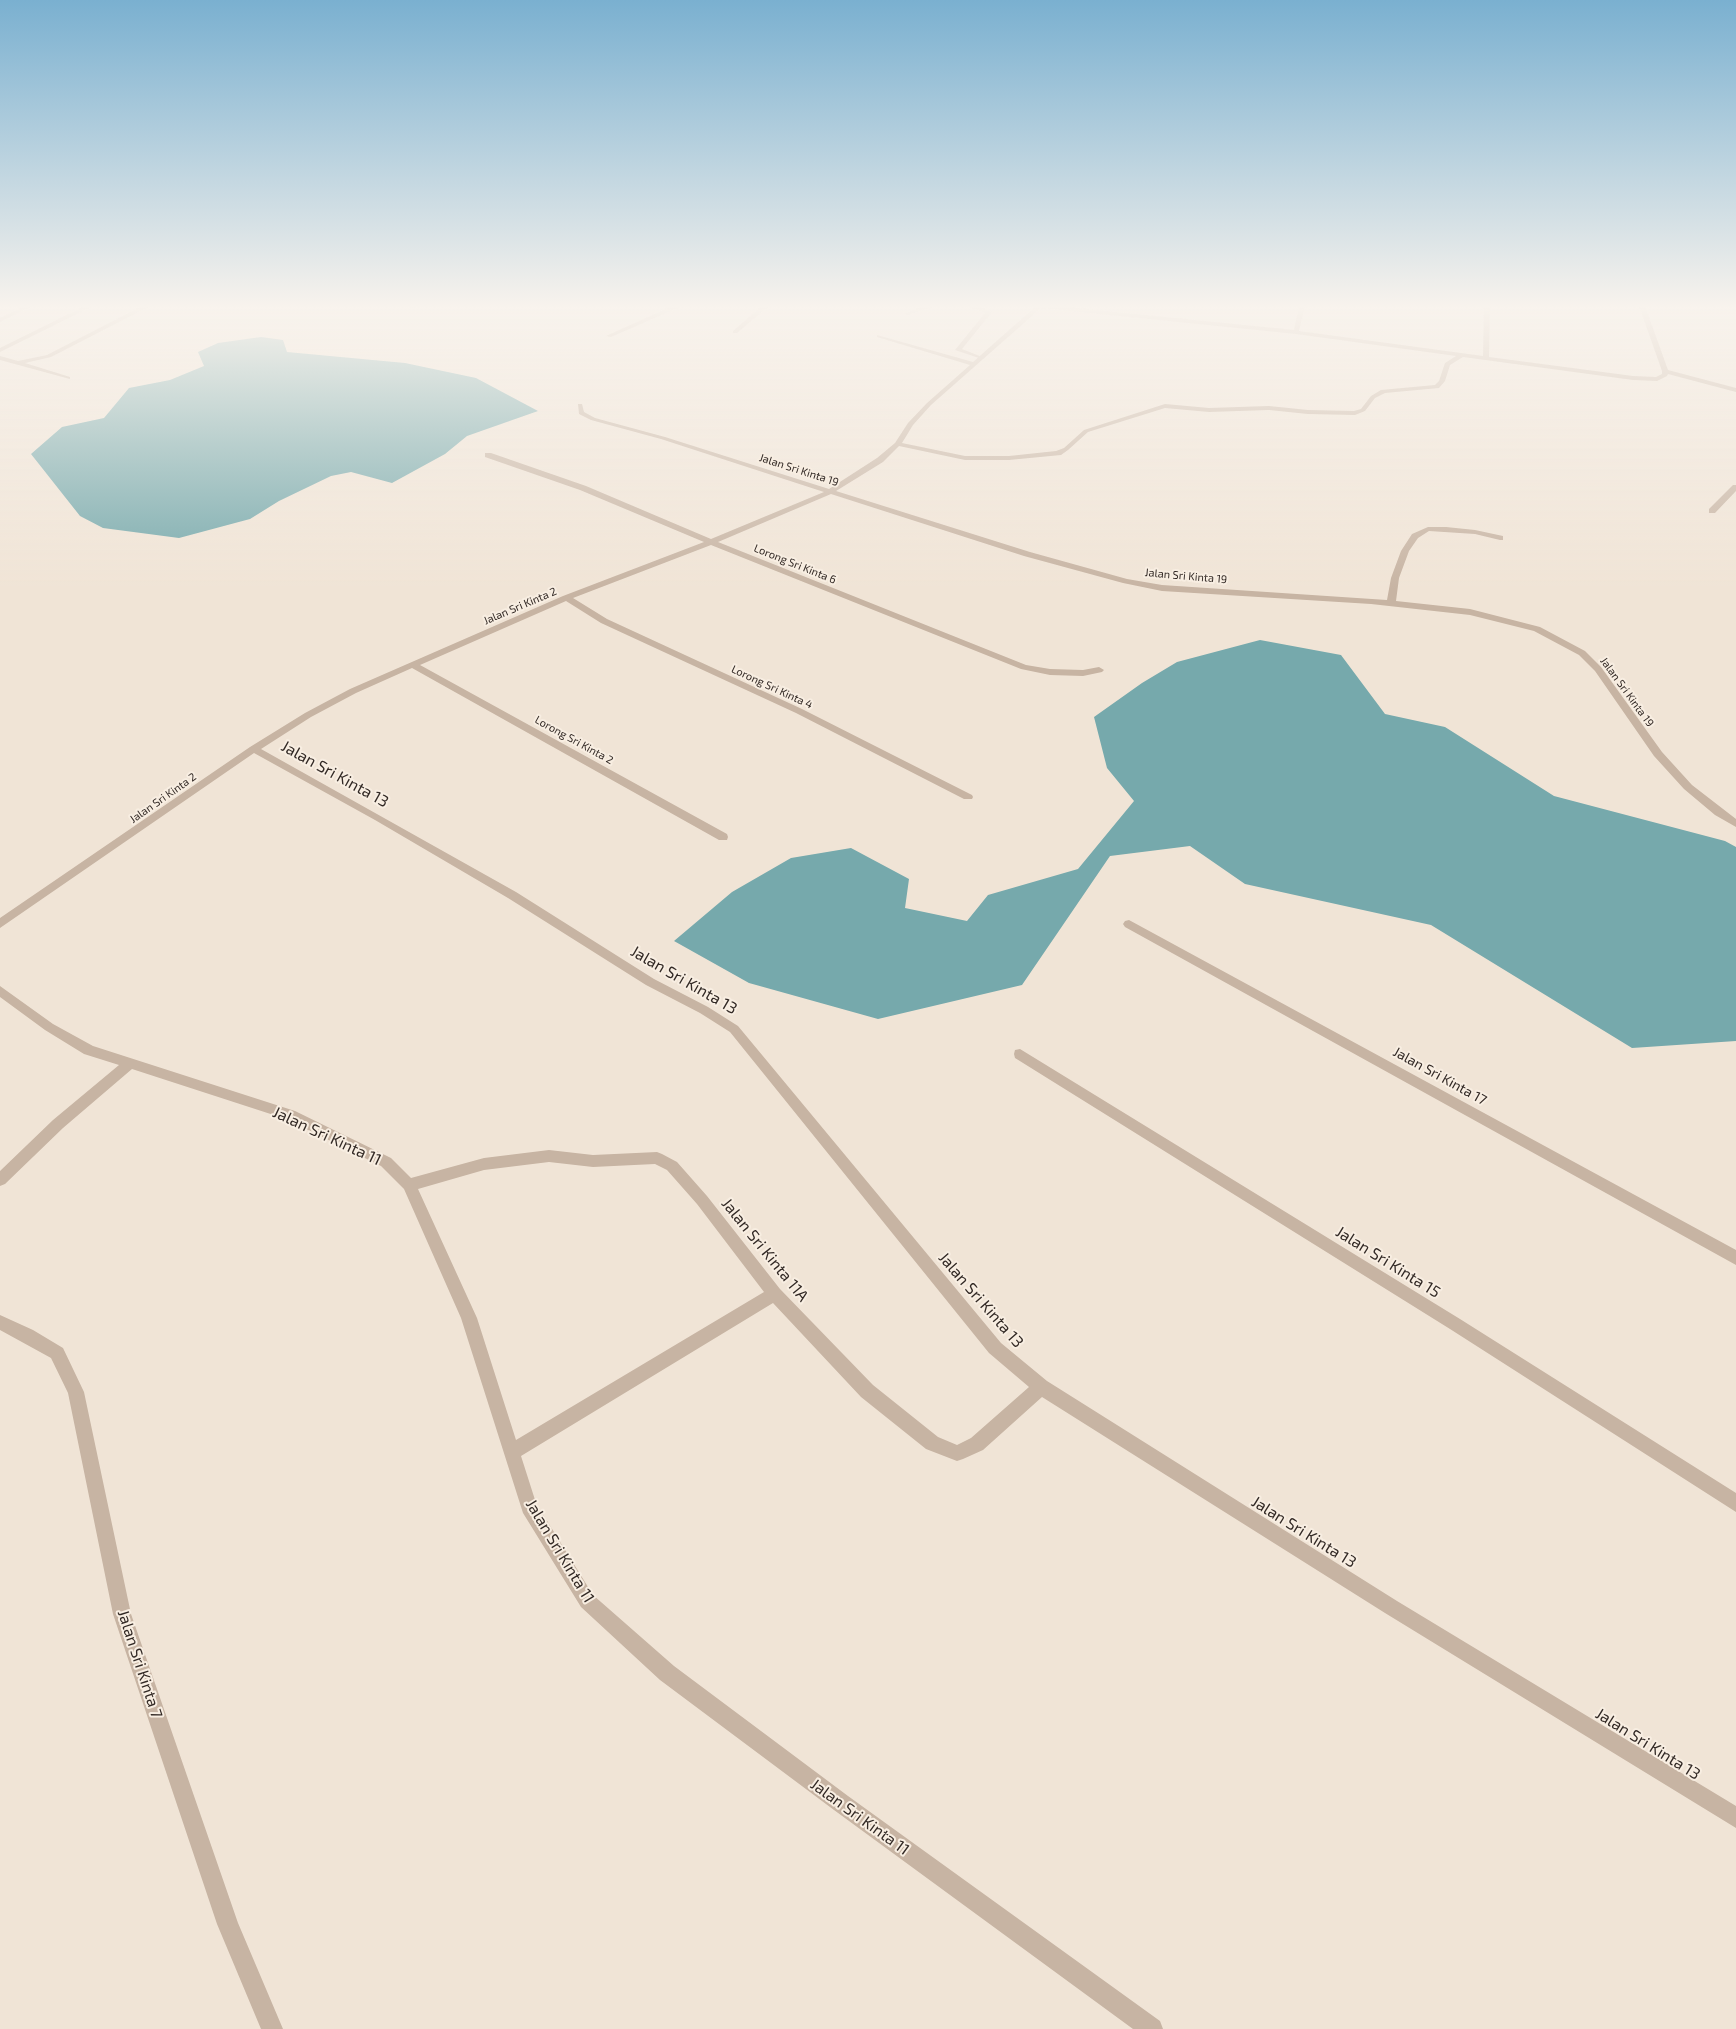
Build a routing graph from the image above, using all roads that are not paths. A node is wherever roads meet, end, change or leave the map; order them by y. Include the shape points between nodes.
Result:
1 (933, 401) edge
2 (1370, 401) edge
3 (580, 405) dead end
4 (898, 444) junction
5 (488, 455) dead end
6 (1736, 487) edge
7 (829, 492) junction
8 (1712, 510) dead end
9 (1500, 538) dead end
10 (711, 542) junction
11 (566, 598) junction
12 (1392, 603) junction
13 (413, 665) junction
14 (1098, 670) dead end
15 (254, 749) junction
16 (968, 798) dead end
17 (1736, 824) edge
18 (724, 837) dead end
19 (0, 924) edge
20 (1129, 924) dead end
21 (0, 991) edge
22 (1020, 1054) dead end
23 (129, 1064) junction
24 (0, 1180) edge
25 (410, 1185) junction
26 (1736, 1258) edge
27 (775, 1294) junction
28 (0, 1322) edge
29 (1041, 1388) junction
30 (512, 1452) junction
31 (1736, 1503) edge
32 (1736, 1818) edge
33 (272, 2029) edge
34 (1152, 2029) edge

1 - 4 street, Jalan Sri Kinta 2 via 910,424
2 - 4 street via 1363,410 1355,413 1165,406 1086,432 1058,453 1009,458 965,458
3 - 7 street, Jalan Sri Kinta 19 via 581,413 593,418
4 - 7 street, Jalan Sri Kinta 2 via 880,460
5 - 10 street, Lorong Sri Kinta 6 via 583,488
6 - 8 street
7 - 10 street, Jalan Sri Kinta 2
7 - 12 street, Jalan Sri Kinta 19 via 1027,554 1126,581 1162,588
9 - 12 street via 1446,529 1428,529 1415,536 1405,551
10 - 11 street, Jalan Sri Kinta 2
10 - 14 street, Lorong Sri Kinta 6 via 1024,667 1050,672
11 - 13 street, Jalan Sri Kinta 2
11 - 16 street, Lorong Sri Kinta 4 via 604,621 799,711
12 - 17 street, Jalan Sri Kinta 19 via 1470,612 1537,629 1582,653 1598,668 1640,730 1688,787
13 - 15 street, Jalan Sri Kinta 2 via 308,715
13 - 18 street, Lorong Sri Kinta 2
15 - 19 street, Jalan Sri Kinta 2
15 - 29 street, Jalan Sri Kinta 13 via 387,822 512,895 650,982 734,1029 995,1348
20 - 26 street, Jalan Sri Kinta 17
21 - 23 street, Jalan Sri Kinta 11 via 72,1042
22 - 31 street, Jalan Sri Kinta 15
23 - 24 street via 58,1124
23 - 25 street, Jalan Sri Kinta 11 via 290,1115 386,1162
25 - 27 street, Jalan Sri Kinta 11A via 484,1164 549,1156 593,1161 657,1158 672,1166 702,1200
25 - 30 street, Jalan Sri Kinta 11 via 469,1318
27 - 29 street, Jalan Sri Kinta 11A via 867,1391 932,1443 957,1453 977,1444
27 - 30 street
28 - 33 street, Jalan Sri Kinta 7 via 57,1353 76,1392 122,1614 228,1924
29 - 32 street, Jalan Sri Kinta 13
30 - 34 street, Jalan Sri Kinta 11 via 529,1506 587,1601 675,1679

